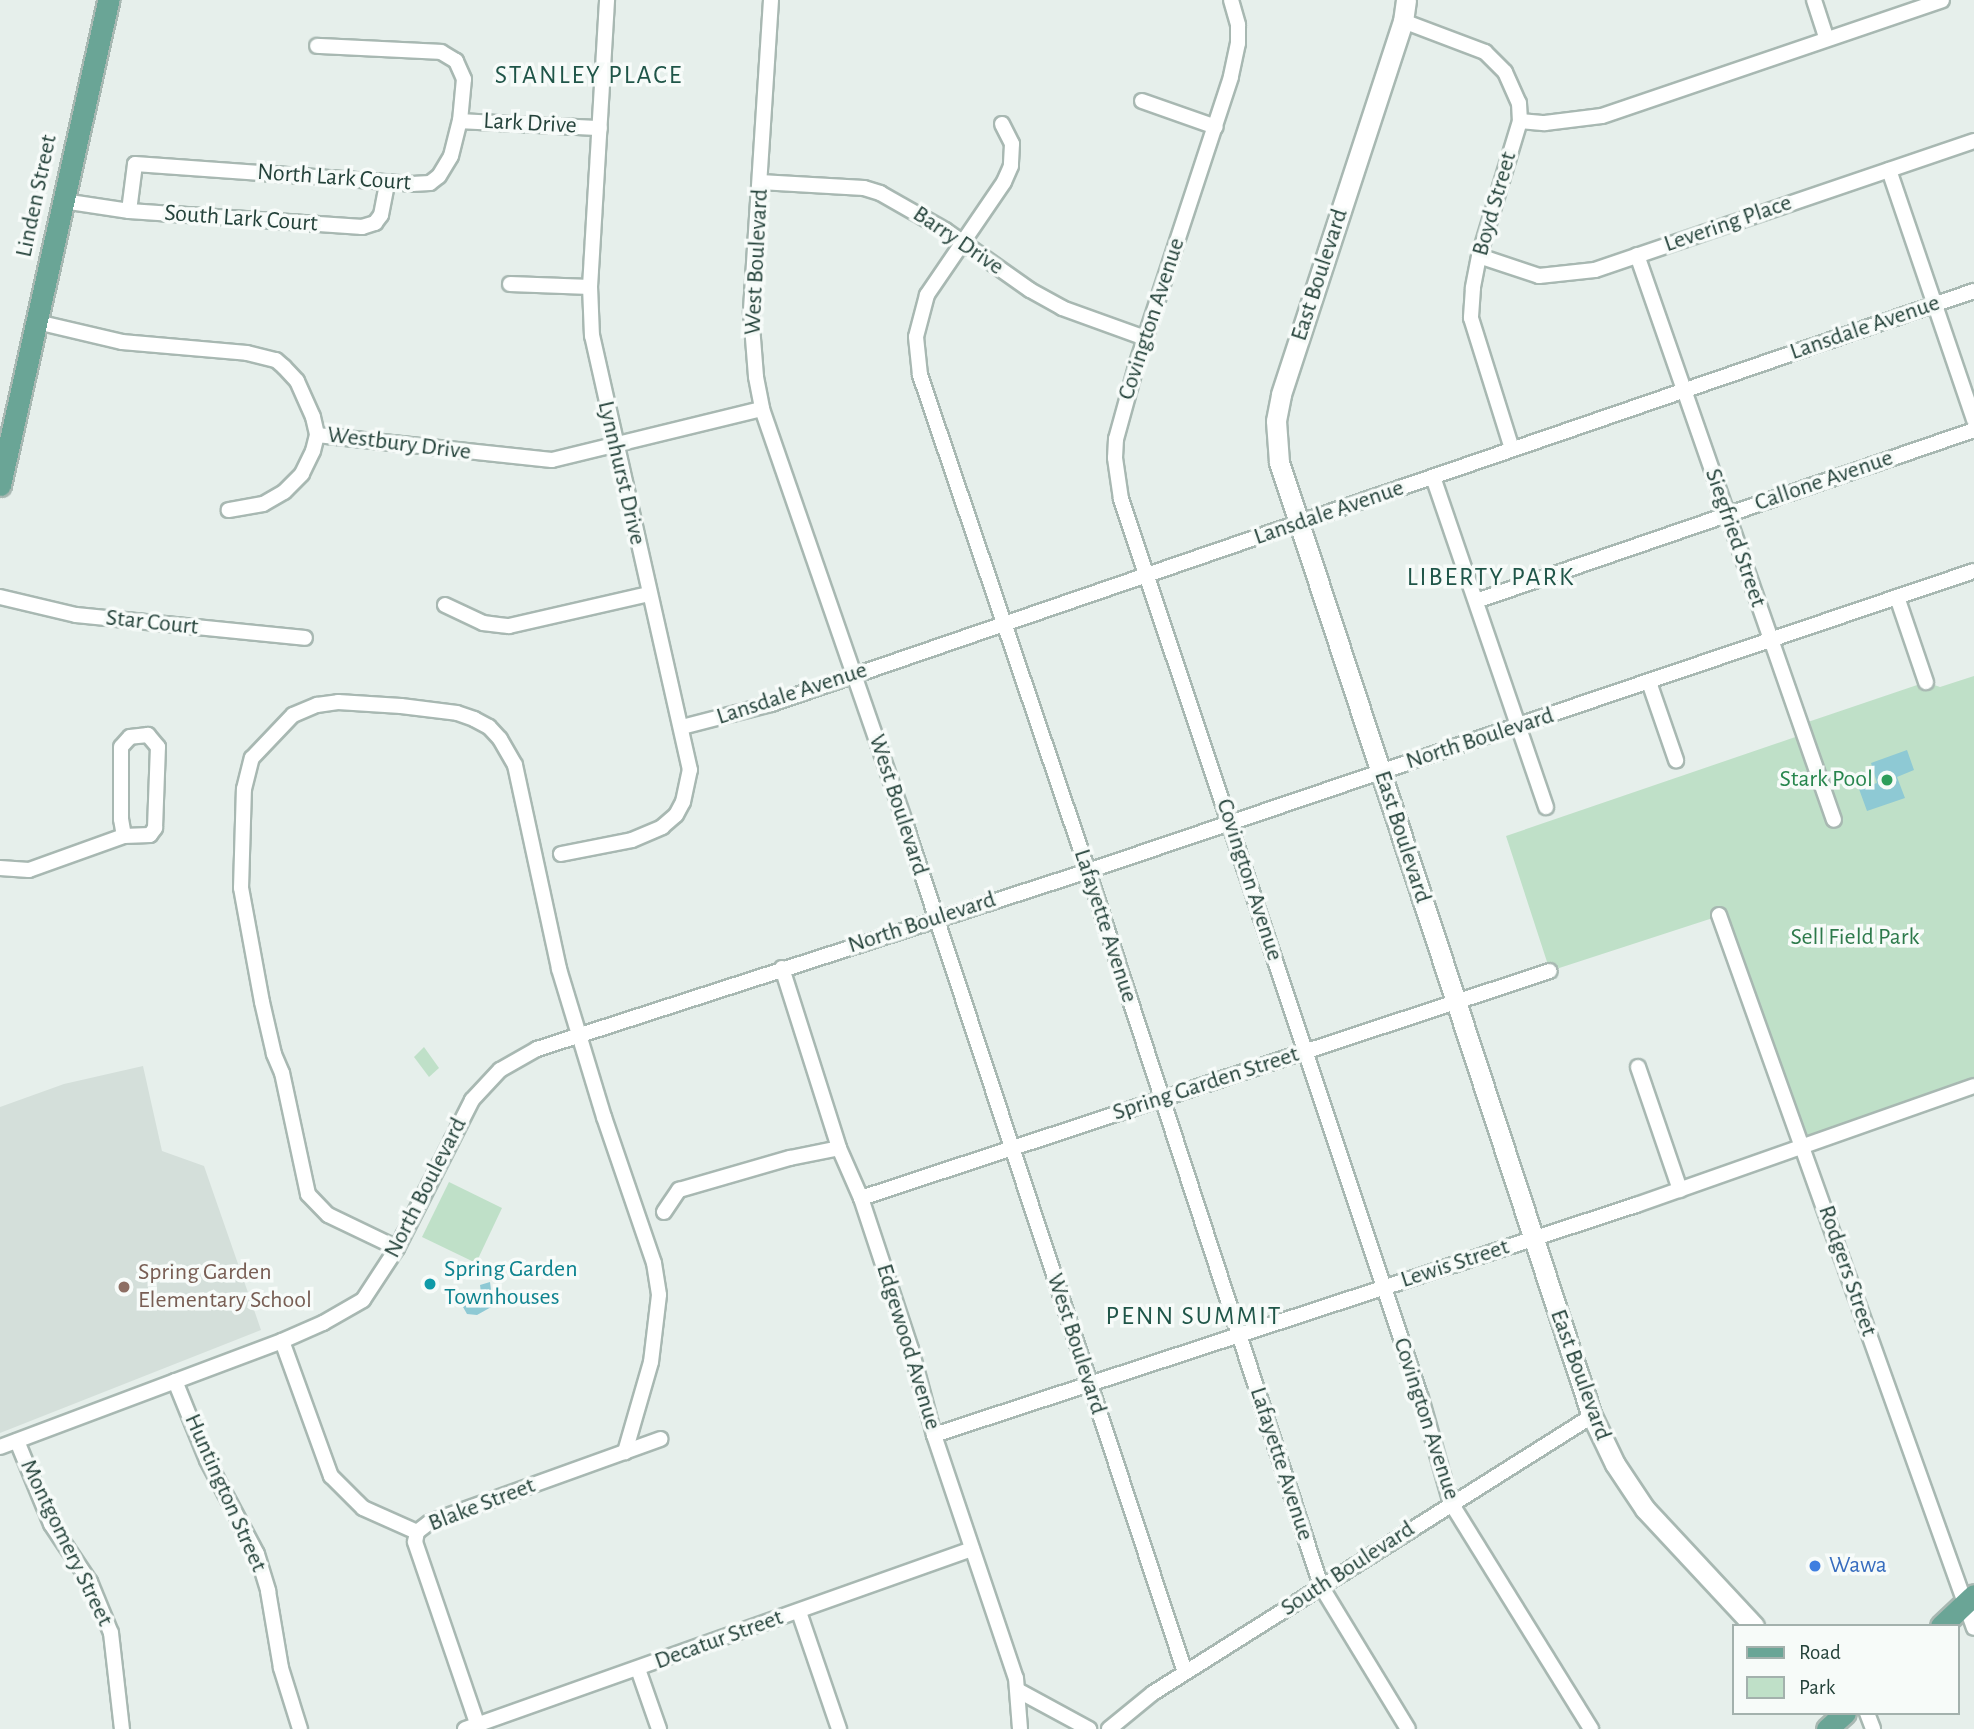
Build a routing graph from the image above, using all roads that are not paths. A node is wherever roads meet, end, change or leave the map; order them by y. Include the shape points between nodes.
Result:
1 (108, 0) edge
2 (607, 0) edge
3 (771, 0) edge
4 (1231, 0) edge
5 (1406, 0) edge
6 (1814, 0) edge
7 (1942, 0) edge
8 (1403, 22) junction
9 (1826, 38) junction
10 (317, 46) dead end
11 (1142, 101) dead end
12 (460, 121) junction
13 (1520, 121) junction
14 (1002, 124) dead end
15 (1216, 127) junction
16 (600, 128) junction
17 (1974, 141) edge
18 (1889, 170) junction
19 (760, 182) junction
20 (387, 183) junction
21 (63, 201) junction
22 (129, 211) junction
23 (964, 243) junction
24 (1637, 255) junction
25 (1479, 256) junction
26 (510, 284) dead end
27 (590, 288) junction
28 (1974, 291) edge
29 (1934, 304) junction
30 (37, 322) junction
31 (1145, 338) junction
32 (1684, 389) junction
33 (762, 409) junction
34 (1974, 420) edge
35 (1974, 430) edge
36 (317, 435) junction
37 (615, 446) junction
38 (1512, 449) junction
39 (1433, 477) junction
40 (0, 485) edge
41 (229, 510) dead end
42 (1727, 514) junction
43 (1298, 525) junction
44 (1974, 571) edge
45 (1146, 574) junction
46 (649, 594) junction
47 (0, 597) edge
48 (1897, 597) junction
49 (1476, 601) junction
50 (445, 605) dead end
51 (1004, 624) junction
52 (305, 638) dead end
53 (1772, 641) junction
54 (854, 675) junction
55 (1649, 682) junction
56 (1926, 682) dead end
57 (1518, 726) junction
58 (682, 727) junction
59 (1676, 760) dead end
60 (1380, 772) junction
61 (1546, 807) dead end
62 (1834, 820) dead end
63 (1231, 823) junction
64 (124, 836) junction
65 (561, 854) dead end
66 (1088, 870) junction
67 (1, 871) edge
68 (1719, 915) dead end
69 (934, 919) junction
70 (782, 968) junction
71 (1550, 971) dead end
72 (1456, 1001) junction
73 (578, 1034) junction
74 (1305, 1051) junction
75 (1638, 1067) dead end
76 (1974, 1086) edge
77 (1161, 1098) junction
78 (1803, 1145) junction
79 (839, 1147) junction
80 (1012, 1148) junction
81 (1680, 1190) junction
82 (861, 1198) junction
83 (664, 1212) dead end
84 (1533, 1238) junction
85 (397, 1248) junction
86 (1382, 1287) junction
87 (1238, 1334) junction
88 (282, 1341) junction
89 (175, 1381) junction
90 (1089, 1384) junction
91 (1592, 1416) junction
92 (934, 1435) junction
93 (661, 1439) dead end
94 (17, 1441) junction
95 (0, 1447) edge
96 (625, 1452) junction
97 (1451, 1503) junction
98 (417, 1532) junction
99 (972, 1549) junction
100 (1321, 1586) junction
101 (1969, 1600) edge
102 (799, 1612) junction
103 (1752, 1624) edge
104 (1943, 1624) edge
105 (1974, 1628) edge
106 (638, 1669) junction
107 (1185, 1672) junction
108 (1019, 1691) junction
109 (1403, 1727) edge
110 (474, 1728) edge
111 (122, 1729) edge
112 (300, 1729) edge
113 (659, 1729) edge
114 (839, 1729) edge
115 (1020, 1729) edge
116 (1089, 1729) edge
117 (1109, 1729) edge
118 (1591, 1729) edge

1 - 21 main road, Linden Street
2 - 16 street, Lynnhurst Drive
3 - 19 street, West Boulevard
4 - 15 street, Covington Avenue via 1238,26 1237,58
5 - 8 street, East Boulevard
6 - 9 street
7 - 9 street
8 - 13 street, Boyd Street via 1473,46 1495,61 1519,103
8 - 43 street, East Boulevard via 1281,395 1276,421 1279,462
9 - 13 street via 1602,116 1545,123
10 - 12 street, North Lark Court via 450,56 464,79
11 - 15 street
12 - 16 street, Lark Drive
12 - 20 street, North Lark Court via 451,156 439,176 430,183
13 - 25 street, Boyd Street
14 - 23 street, Lafayette Avenue via 1012,144 1011,166
15 - 31 street, Covington Avenue
16 - 27 street, Lynnhurst Drive
17 - 18 street, Levering Place
18 - 24 street, Levering Place
18 - 29 street
19 - 23 street, Barry Drive via 864,188 900,203
19 - 33 street, West Boulevard via 751,313
20 - 22 street, South Lark Court via 385,208 375,223 362,227
20 - 22 street, North Lark Court via 135,164
21 - 22 street, South Lark Court
21 - 30 main road, Linden Street
23 - 31 street, Barry Drive via 1062,308
23 - 51 street, Lafayette Avenue via 927,295 917,325 916,352
24 - 25 street, Levering Place via 1595,270 1548,277
24 - 32 street, Siegfried Street
25 - 38 street, Boyd Street via 1471,318
26 - 27 street
27 - 37 street, Lynnhurst Drive via 595,361
28 - 29 street, Lansdale Avenue
29 - 32 street, Lansdale Avenue
29 - 34 street
30 - 36 street, Westbury Drive via 121,342 247,353 276,360 303,391
30 - 40 main road, Linden Street
31 - 45 street, Covington Avenue via 1115,458 1121,499
32 - 38 street, Lansdale Avenue
32 - 42 street, Siegfried Street
33 - 37 street, Westbury Drive
33 - 54 street, West Boulevard
35 - 42 street, Callone Avenue
36 - 37 street, Westbury Drive via 534,460
36 - 41 street via 307,464 284,492 263,504
37 - 46 street, Lynnhurst Drive
38 - 39 street, Lansdale Avenue
39 - 43 street, Lansdale Avenue
39 - 49 street
42 - 49 street, Callone Avenue
42 - 53 street, Siegfried Street
43 - 45 street, Lansdale Avenue
43 - 60 street, East Boulevard
44 - 48 street, North Boulevard
45 - 51 street, Lansdale Avenue
45 - 63 street, Covington Avenue
46 - 50 street via 509,626 483,623
46 - 58 street, Lynnhurst Drive
47 - 52 street, Star Court via 76,615
48 - 53 street, North Boulevard
48 - 56 street
49 - 57 street
51 - 54 street, Lansdale Avenue
51 - 66 street, Lafayette Avenue
53 - 55 street, North Boulevard
53 - 62 street, Siegfried Street
54 - 58 street, Lansdale Avenue via 771,704
54 - 69 street, West Boulevard
55 - 57 street, North Boulevard
55 - 59 street
57 - 60 street, North Boulevard
57 - 61 street
58 - 65 street, Lynnhurst Drive via 690,770 677,815 650,834
60 - 63 street, North Boulevard
60 - 72 street, East Boulevard
63 - 66 street, North Boulevard
63 - 74 street, Covington Avenue
64 - 64 street via 150,835 156,828 158,747 148,735 130,737 121,747
64 - 67 street via 29,870
66 - 69 street, North Boulevard
66 - 77 street, Lafayette Avenue
68 - 78 street, Rodgers Street
69 - 70 street, North Boulevard
69 - 80 street, West Boulevard
70 - 73 street, North Boulevard
70 - 79 street, Edgewood Avenue
71 - 72 street, Spring Garden Street
72 - 74 street, Spring Garden Street
72 - 84 street, East Boulevard
73 - 85 street, North Boulevard via 517,1058 472,1100
73 - 85 street via 559,969 518,778 509,753 489,727 457,713 338,702 304,710 273,733 247,767 241,888 274,1054 308,1194 328,1215
73 - 96 street via 654,1263 659,1295 650,1362
74 - 77 street, Spring Garden Street
74 - 86 street, Covington Avenue
75 - 81 street
76 - 78 street, Lewis Street
77 - 80 street, Spring Garden Street
77 - 87 street, Lafayette Avenue
78 - 81 street, Lewis Street
78 - 101 street, Rodgers Street
79 - 82 street, Edgewood Avenue
79 - 83 street via 679,1190
80 - 82 street, Spring Garden Street
80 - 90 street, West Boulevard
81 - 84 street, Lewis Street
82 - 92 street, Edgewood Avenue
84 - 86 street, Lewis Street
84 - 91 street, East Boulevard
85 - 88 street, North Boulevard via 363,1300
86 - 87 street, Lewis Street
86 - 97 street, Covington Avenue
87 - 90 street, Lewis Street
87 - 100 street, Lafayette Avenue
88 - 89 street, North Boulevard
88 - 98 street, Blake Street via 331,1476 363,1508
89 - 94 street, North Boulevard
89 - 112 street, Huntington Street via 207,1460 257,1554 281,1668
90 - 92 street, Lewis Street
90 - 107 street, West Boulevard
91 - 97 street, South Boulevard
91 - 103 street, East Boulevard via 1615,1464 1645,1509
92 - 99 street, Edgewood Avenue
93 - 96 street, Blake Street
94 - 95 street, North Boulevard
94 - 111 street, Montgomery Street via 51,1524 90,1582 111,1633
96 - 98 street, Blake Street via 430,1522
97 - 100 street, South Boulevard
97 - 118 street, Covington Avenue
98 - 110 street via 415,1542
99 - 102 street, Decatur Street
99 - 108 street, Edgewood Avenue
100 - 107 street, South Boulevard
100 - 109 street, Lafayette Avenue
101 - 104 main road
101 - 105 street, Rodgers Street
102 - 106 street, Decatur Street
102 - 114 street
106 - 110 street, Decatur Street
106 - 113 street
107 - 117 street, South Boulevard
108 - 115 street, Edgewood Avenue
108 - 116 street

